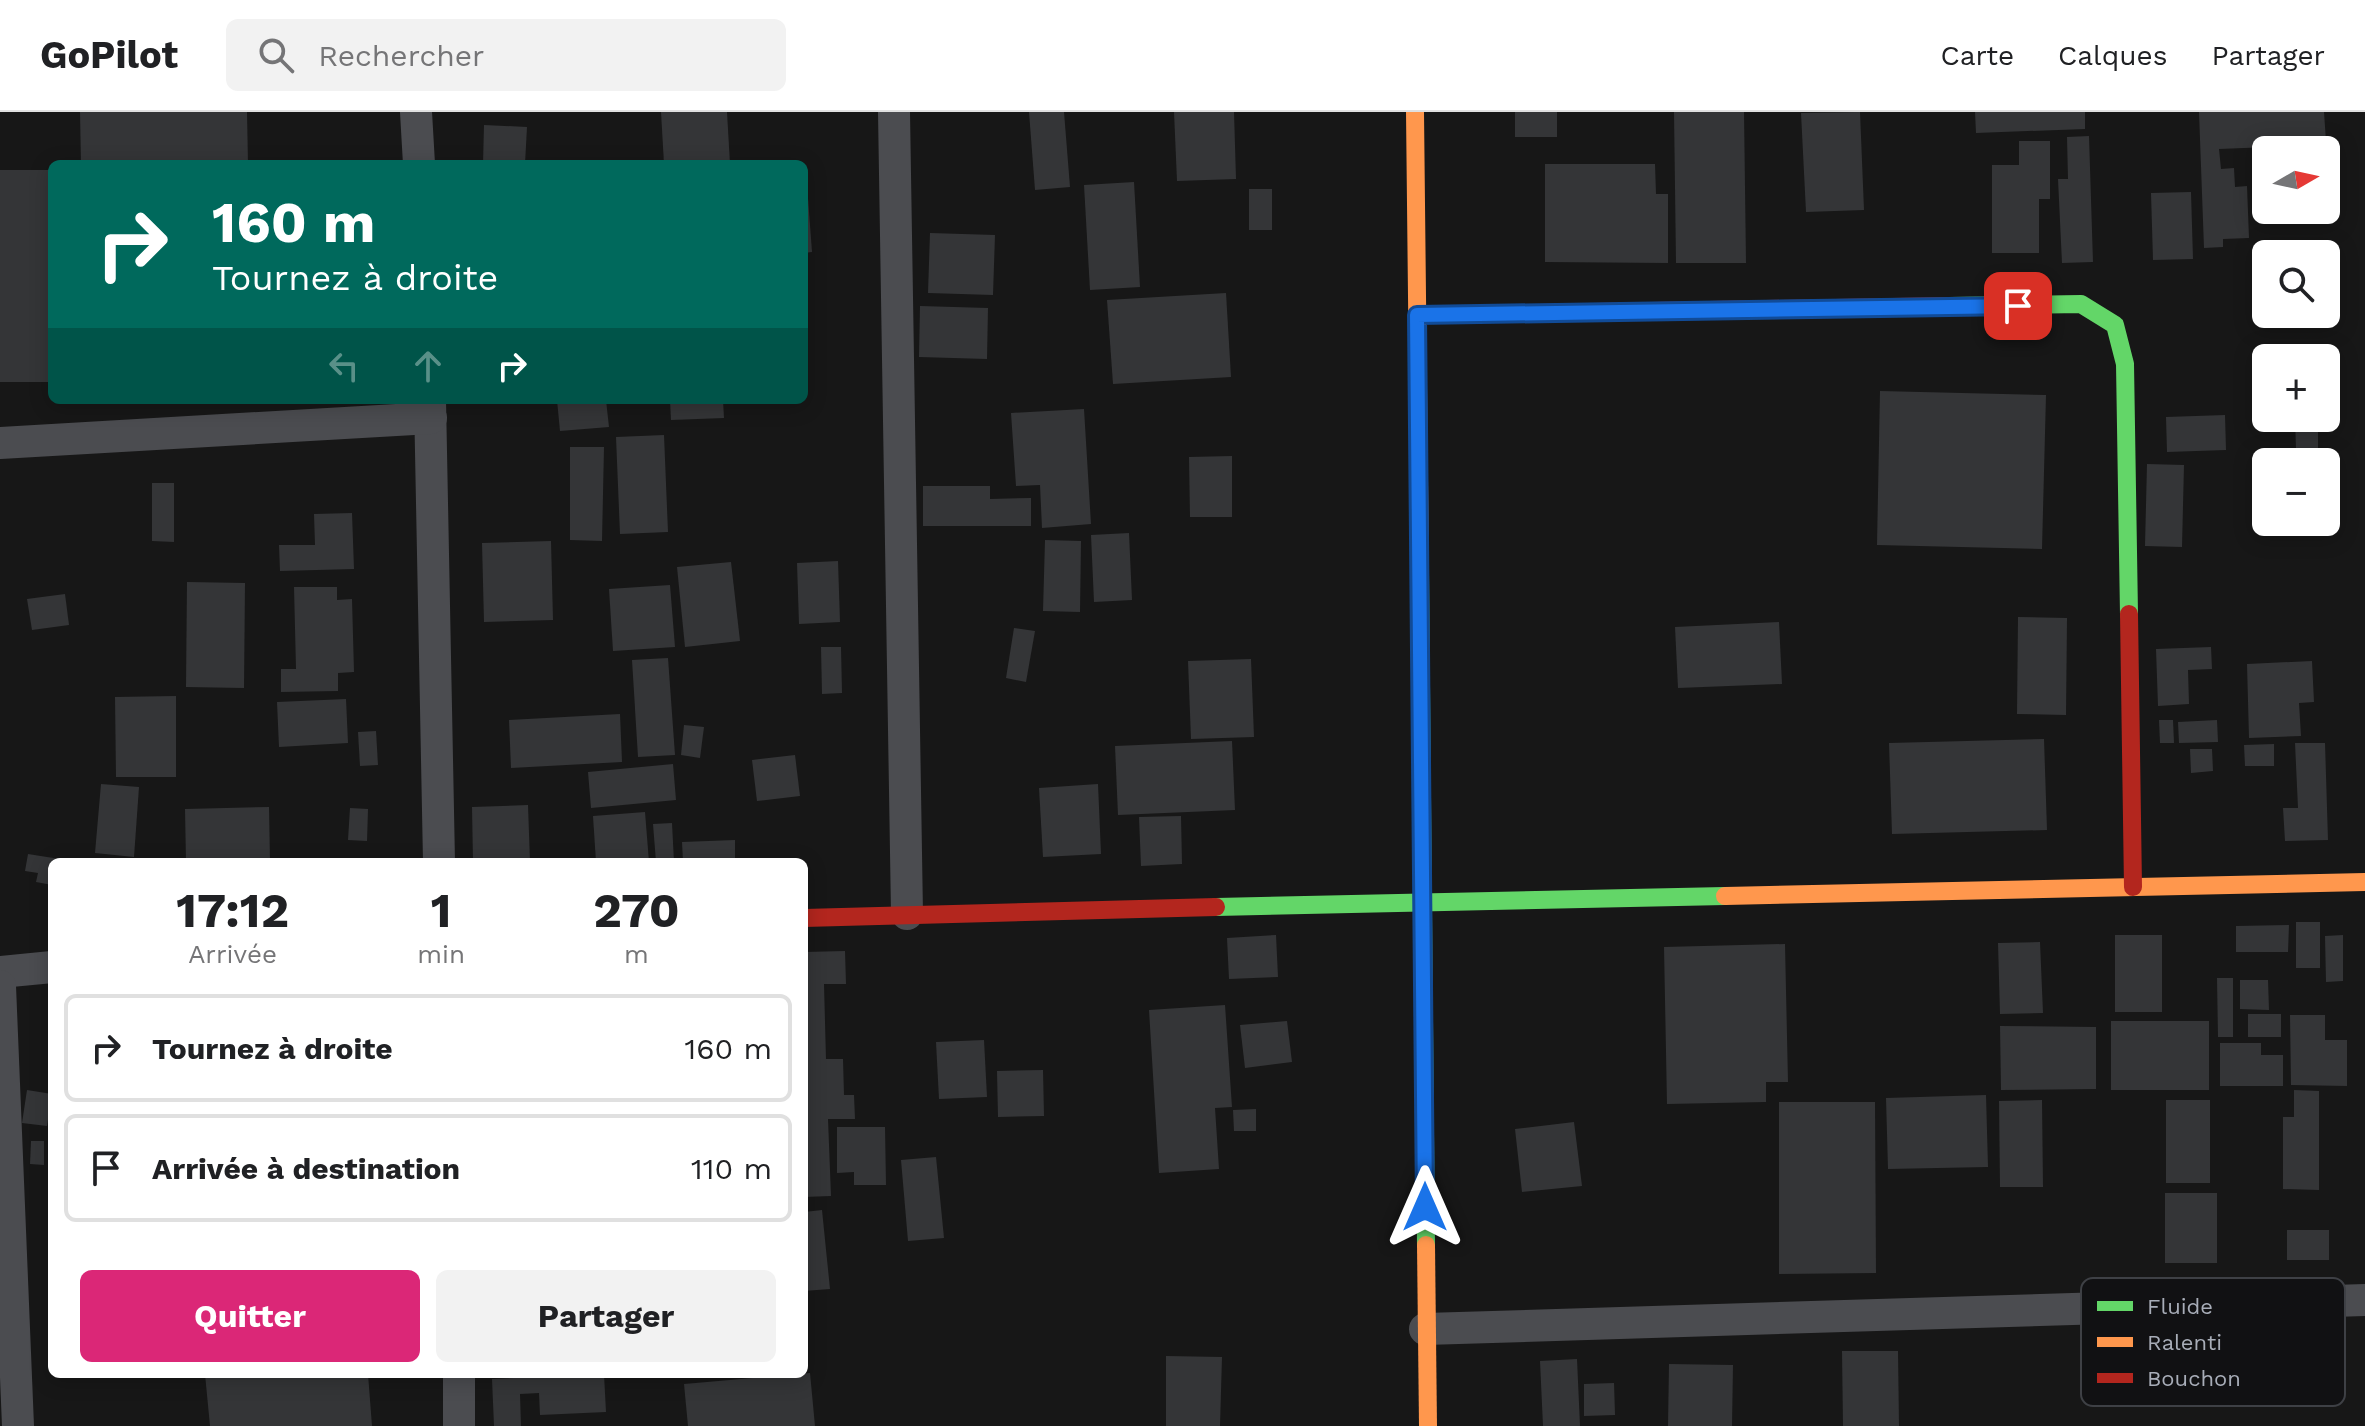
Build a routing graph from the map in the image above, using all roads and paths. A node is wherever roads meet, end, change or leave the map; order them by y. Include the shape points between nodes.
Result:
1 (416, 112) edge
2 (894, 112) edge
3 (1415, 112) edge
4 (419, 160) edge
5 (1417, 315) junction
6 (431, 409) edge
7 (0, 443) edge
8 (439, 858) edge
9 (2365, 882) edge
10 (2133, 887) junction
11 (1424, 903) junction
12 (907, 914) junction
13 (808, 918) edge
14 (48, 967) edge
15 (0, 972) edge
16 (0, 986) edge
17 (2365, 1300) edge
18 (2345, 1301) edge
19 (2081, 1309) edge
20 (1425, 1329) junction
21 (459, 1378) edge
22 (18, 1426) edge
23 (459, 1426) edge
24 (1428, 1426) edge

1 - 4 street
2 - 12 street
3 - 5 street
5 - 10 street via 2081,304 2115,325 2125,364
5 - 11 street
6 - 7 street
6 - 8 street
9 - 10 street
10 - 11 street
11 - 12 street
11 - 20 street
12 - 13 street
14 - 15 street
16 - 22 street
17 - 18 street
19 - 20 street
20 - 24 street
21 - 23 street

